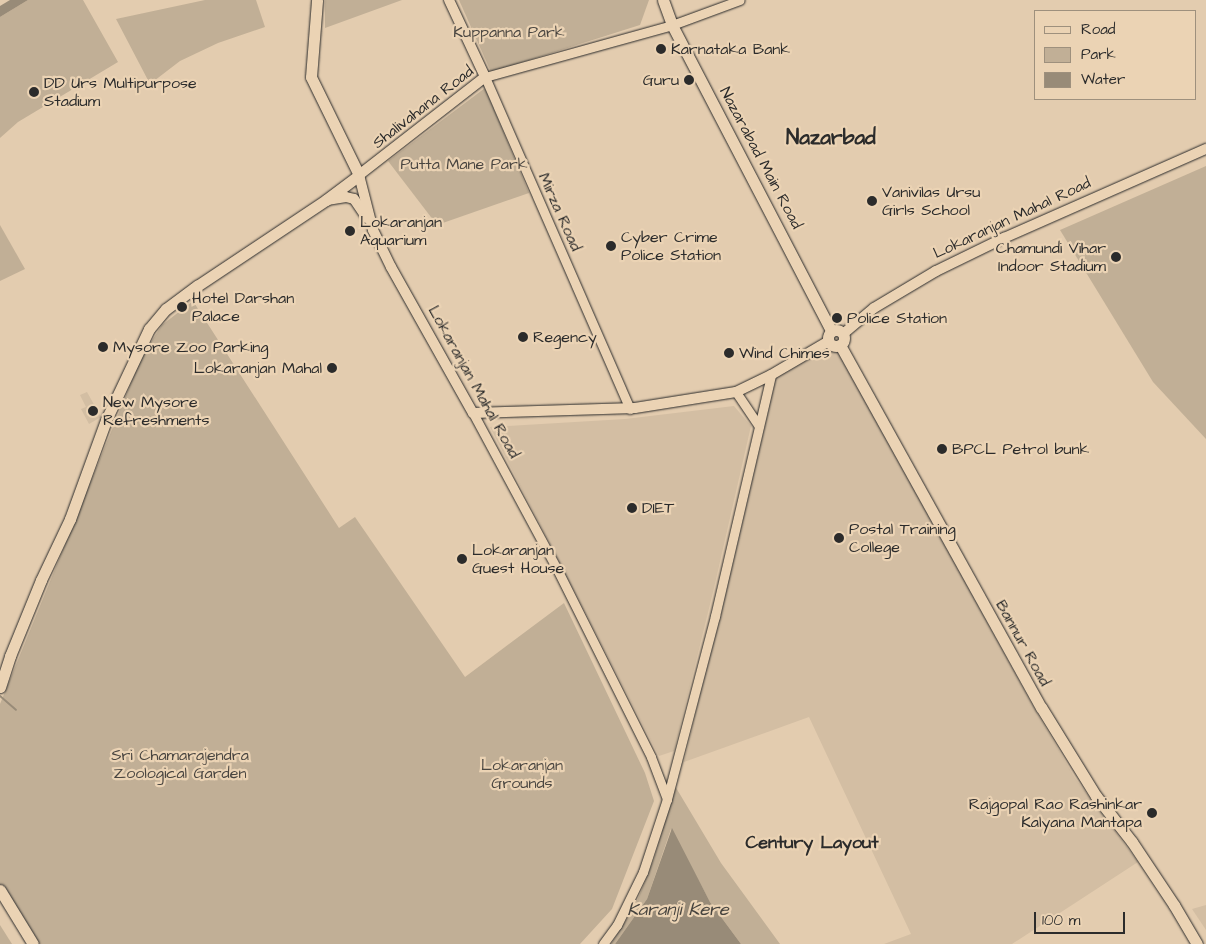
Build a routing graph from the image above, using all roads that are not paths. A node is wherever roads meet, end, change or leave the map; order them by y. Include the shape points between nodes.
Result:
1 (317, 0) edge
2 (449, 0) edge
3 (663, 0) edge
4 (740, 0) edge
5 (672, 25) junction
6 (485, 77) junction
7 (1206, 149) edge
8 (359, 175) junction
9 (326, 200) junction
10 (373, 230) junction
11 (836, 338) junction
12 (771, 375) junction
13 (736, 392) junction
14 (630, 408) junction
15 (474, 413) junction
16 (758, 425) junction
17 (1, 686) edge
18 (667, 799) junction
19 (0, 890) edge
20 (0, 903) edge
21 (24, 944) edge
22 (33, 944) edge
23 (603, 944) edge
24 (1197, 944) edge

1 - 8 main road, Lokaranjan Mahal Road via 311,76
2 - 6 main road, Mirza Road
3 - 5 main road, Nazarabad Main Road
4 - 5 street, Shalivahana Road
5 - 6 street, Shalivahana Road
5 - 11 main road, Nazarabad Main Road
6 - 8 main road, Shalivahana Road
6 - 14 street, Mirza Road
7 - 11 main road, Lokaranjan Mahal Road via 936,271 874,308
8 - 9 main road
8 - 10 main road, Lokaranjan Mahal Road
9 - 10 main road via 354,199
9 - 17 main road via 189,292 161,313 149,329 106,420 70,519 41,580
10 - 15 main road, Lokaranjan Mahal Road
11 - 12 main road, Lokaranjan Mahal Road
11 - 24 main road, Bannur Road via 1046,715 1096,796 1132,842
12 - 13 main road, Lokaranjan Mahal Road
12 - 16 street
13 - 14 main road, Lokaranjan Mahal Road
13 - 16 street
14 - 15 main road, Lokaranjan Mahal Road
15 - 18 street, Lokaranjan Mahal Road via 656,767
16 - 18 street via 717,606
18 - 23 street via 643,872 617,925
19 - 22 main road
20 - 21 main road

